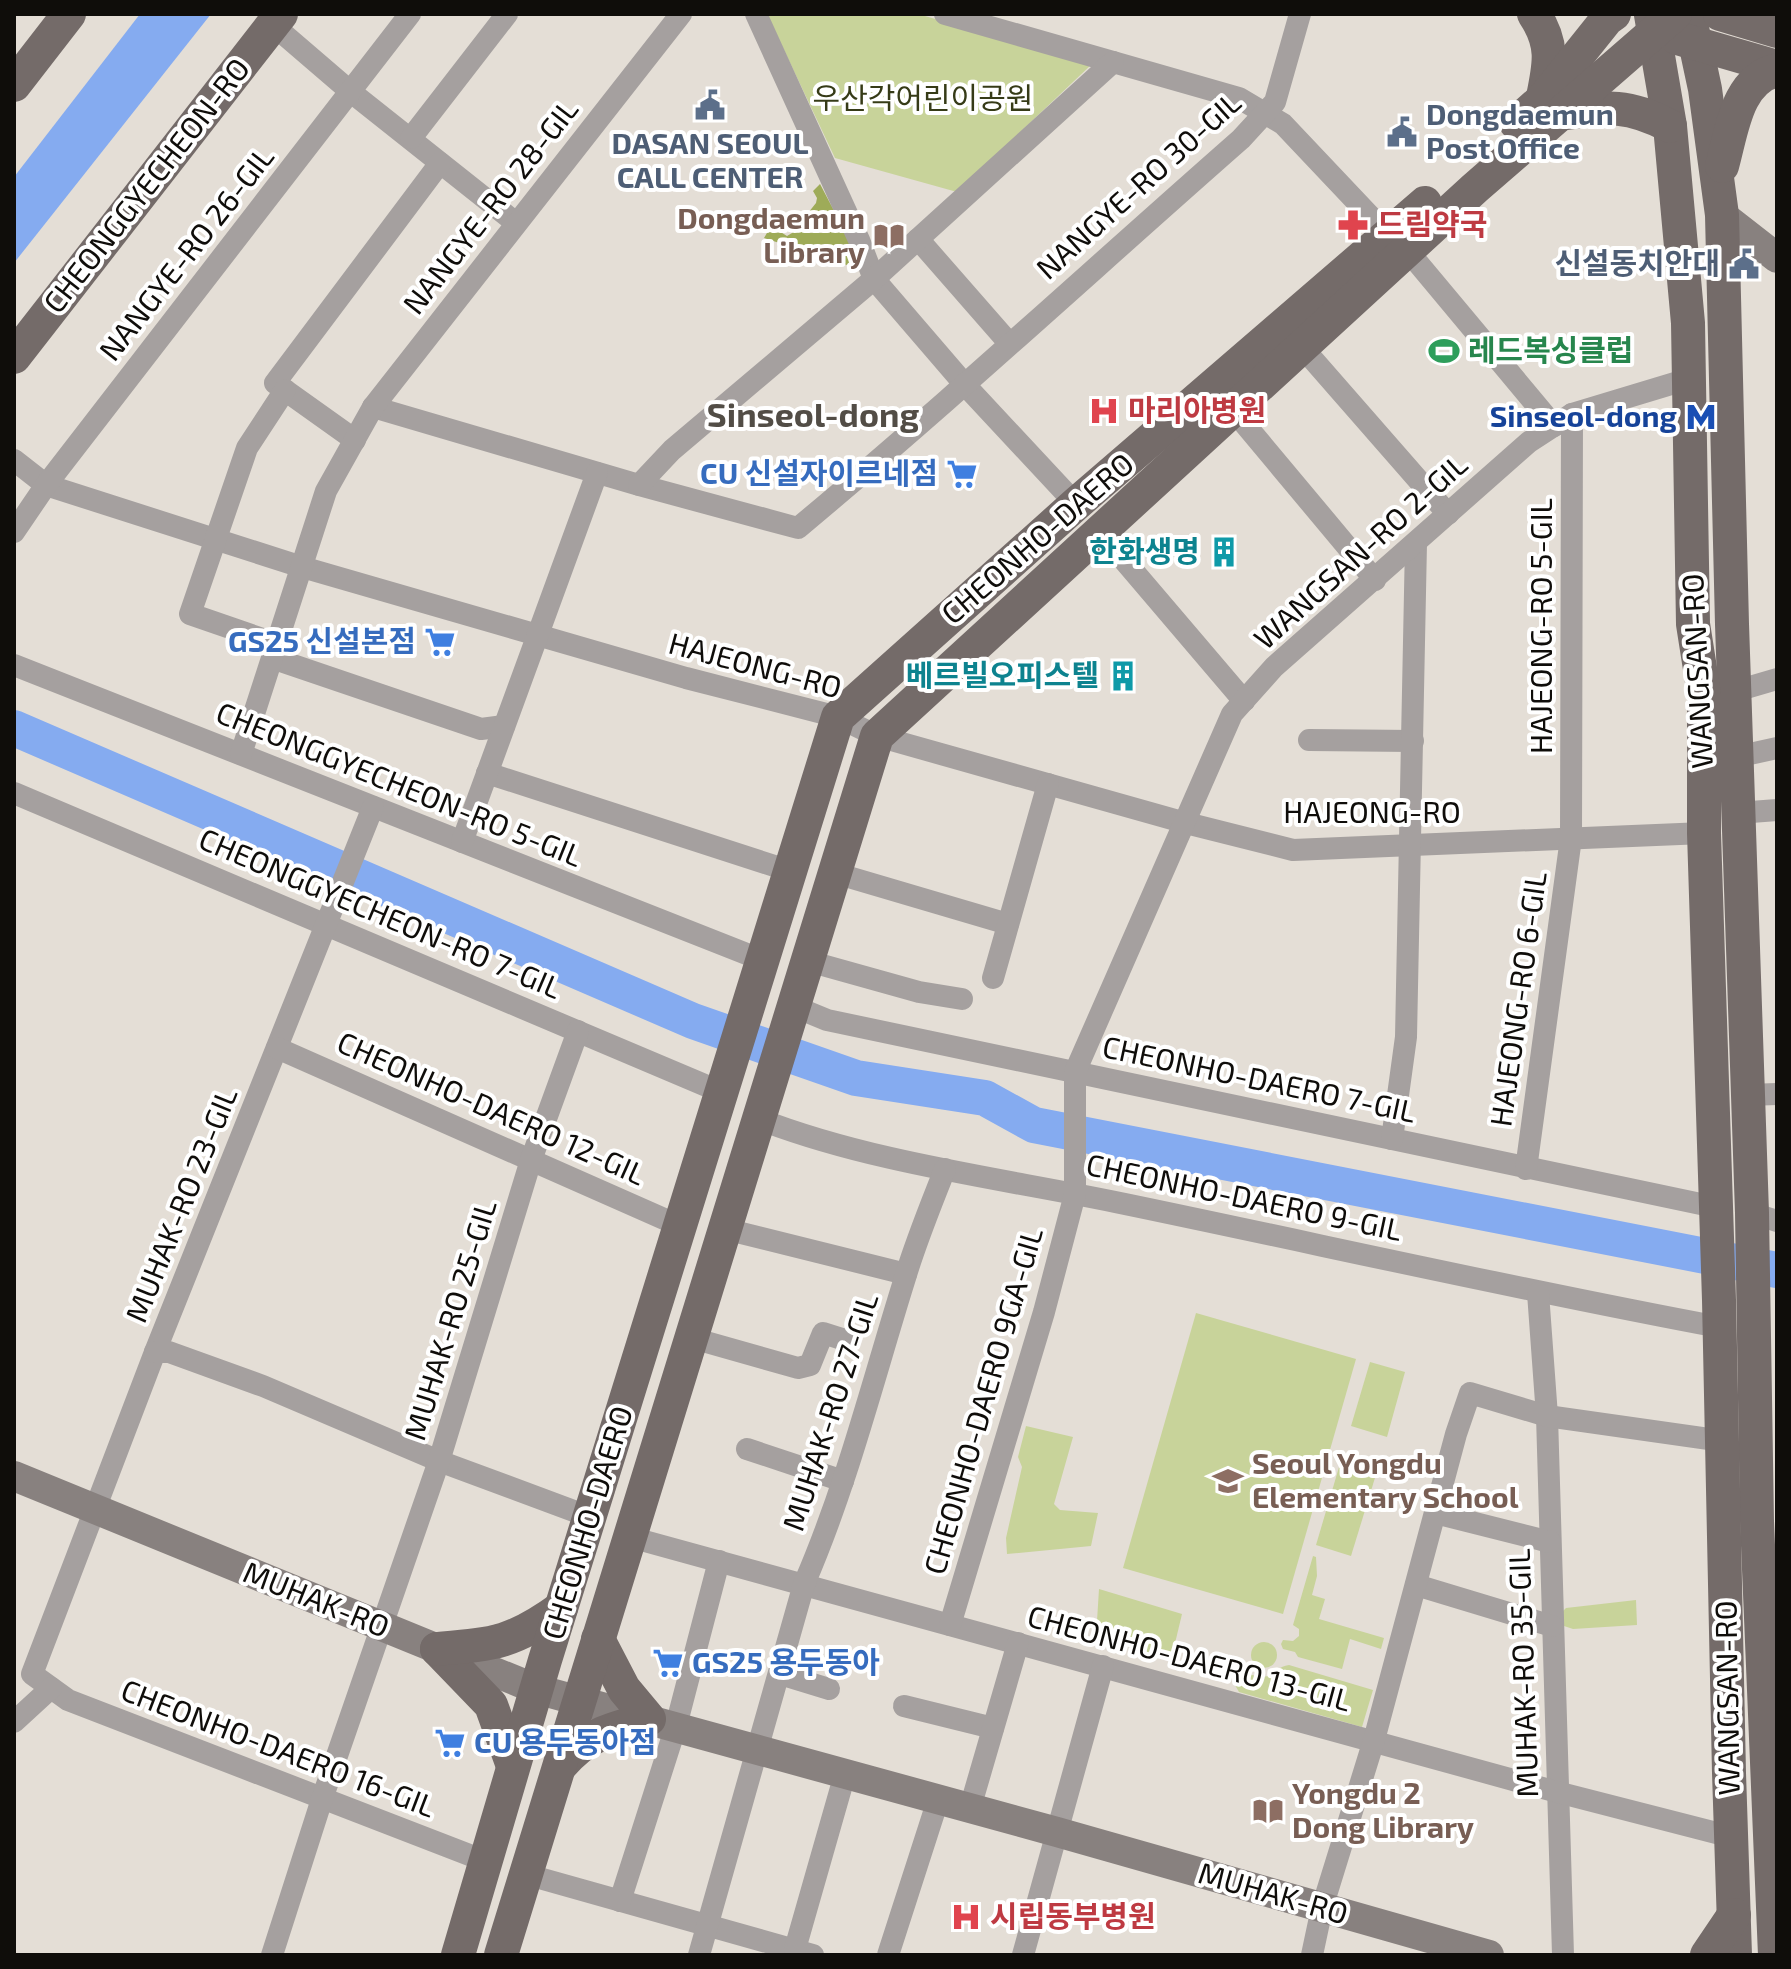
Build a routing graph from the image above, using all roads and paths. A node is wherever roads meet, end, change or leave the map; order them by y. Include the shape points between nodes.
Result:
1 (69, 14) edge
2 (410, 14) edge
3 (507, 14) edge
4 (681, 14) edge
5 (756, 14) edge
6 (945, 14) edge
7 (1300, 14) edge
8 (1534, 14) edge
9 (1606, 15) edge
10 (1722, 15) edge
11 (277, 19) edge
12 (1660, 20) edge
13 (1777, 31) edge
14 (1695, 44) edge
15 (1113, 62) junction
16 (1777, 68) edge
17 (14, 85) edge
18 (351, 92) junction
19 (1551, 107) junction
20 (1266, 113) junction
21 (1670, 126) junction
22 (411, 138) junction
23 (440, 163) junction
24 (1719, 178) junction
25 (1722, 215) junction
26 (516, 223) junction
27 (918, 239) junction
28 (1398, 243) junction
29 (1777, 258) edge
30 (874, 279) junction
31 (1009, 343) junction
32 (1302, 347) junction
33 (14, 357) edge
34 (1688, 379) junction
35 (280, 386) junction
36 (966, 386) junction
37 (373, 407) junction
38 (1233, 410) junction
39 (1563, 420) junction
40 (355, 440) junction
41 (14, 460) edge
42 (597, 473) junction
43 (46, 485) junction
44 (639, 485) junction
45 (1076, 504) junction
46 (1448, 514) junction
47 (14, 532) edge
48 (1100, 532) junction
49 (216, 540) junction
50 (1416, 543) junction
51 (302, 567) junction
52 (1375, 580) junction
53 (538, 635) junction
54 (274, 651) junction
55 (14, 665) edge
56 (1777, 679) edge
57 (1736, 691) junction
58 (1244, 701) junction
59 (838, 717) junction
60 (504, 726) junction
61 (877, 736) junction
62 (1309, 740) dead end
63 (1413, 741) junction
64 (1777, 748) edge
65 (241, 754) junction
66 (1736, 757) junction
67 (487, 773) junction
68 (1048, 784) junction
69 (14, 793) edge
70 (373, 807) junction
71 (1777, 810) edge
72 (1738, 813) junction
73 (1186, 823) junction
74 (1704, 833) junction
75 (1571, 838) junction
76 (462, 842) junction
77 (1411, 845) junction
78 (790, 871) junction
79 (835, 873) junction
80 (331, 915) junction
81 (1008, 924) junction
82 (762, 960) junction
83 (808, 961) junction
84 (993, 978) dead end
85 (962, 999) dead end
86 (793, 1008) junction
87 (578, 1031) junction
88 (277, 1048) junction
89 (1075, 1077) junction
90 (721, 1092) junction
91 (1762, 1095) edge
92 (759, 1119) junction
93 (1392, 1139) junction
94 (531, 1160) junction
95 (945, 1169) junction
96 (1526, 1169) junction
97 (1075, 1186) junction
98 (1715, 1211) junction
99 (1760, 1219) edge
100 (680, 1226) junction
101 (725, 1229) junction
102 (906, 1274) junction
103 (1538, 1293) junction
104 (1719, 1313) junction
105 (1761, 1324) edge
106 (692, 1338) junction
107 (845, 1340) dead end
108 (155, 1352) junction
109 (1547, 1416) junction
110 (1723, 1441) junction
111 (747, 1449) dead end
112 (439, 1461) junction
113 (14, 1476) edge
114 (843, 1481) junction
115 (96, 1510) junction
116 (1435, 1513) junction
117 (590, 1517) junction
118 (1767, 1520) edge
119 (630, 1537) junction
120 (1550, 1542) junction
121 (719, 1561) junction
122 (804, 1584) junction
123 (1416, 1585) junction
124 (561, 1608) junction
125 (950, 1625) junction
126 (1552, 1626) junction
127 (383, 1628) junction
128 (598, 1639) junction
129 (1018, 1643) junction
130 (447, 1652) junction
131 (1103, 1666) junction
132 (780, 1674) junction
133 (51, 1688) junction
134 (536, 1689) junction
135 (829, 1689) dead end
136 (580, 1699) junction
137 (904, 1706) dead end
138 (14, 1722) edge
139 (662, 1723) junction
140 (993, 1728) junction
141 (1374, 1740) junction
142 (759, 1750) junction
143 (513, 1766) junction
144 (558, 1770) junction
145 (845, 1774) junction
146 (1557, 1792) junction
147 (322, 1799) junction
148 (938, 1800) junction
149 (970, 1808) junction
150 (1057, 1832) junction
151 (1773, 1833) edge
152 (1732, 1837) junction
153 (485, 1861) junction
154 (525, 1874) junction
155 (620, 1901) junction
156 (1322, 1908) junction
157 (1734, 1915) junction
158 (1775, 1916) edge
159 (708, 1925) junction
160 (804, 1952) edge
161 (272, 1955) edge
162 (458, 1955) edge
163 (501, 1955) edge
164 (699, 1955) edge
165 (888, 1955) edge
166 (1023, 1955) edge
167 (1312, 1955) edge
168 (1489, 1955) edge
169 (1563, 1955) edge
170 (1707, 1955) edge
171 (1735, 1955) edge
172 (1775, 1955) edge

1 - 17 main road
2 - 18 street, NANGYE-RO 26-GIL
3 - 22 street
4 - 26 street, NANGYE-RO 28-GIL
5 - 30 street
6 - 15 street
7 - 20 street, NANGYE-RO 30-GIL via 1275,102
8 - 19 main road via 1550,47
9 - 12 main road
9 - 19 main road
10 - 13 main road
11 - 18 street
11 - 33 main road, CHEONGGYECHEON-RO
12 - 14 main road
12 - 19 main road
12 - 21 main road, WANGSAN-RO
14 - 16 main road
14 - 24 main road, WANGSAN-RO
15 - 20 street via 1239,98
15 - 27 street
16 - 24 main road via 1751,83 1744,96
18 - 22 street
18 - 43 street, NANGYE-RO 26-GIL
19 - 21 main road via 1614,106
19 - 28 main road, CHEONHO-DAERO
20 - 28 street via 1283,124
20 - 31 street, NANGYE-RO 30-GIL
21 - 34 main road, WANGSAN-RO
22 - 23 street
23 - 26 street
23 - 35 street
24 - 25 main road, WANGSAN-RO
25 - 29 main road
25 - 57 main road, WANGSAN-RO
26 - 37 street, NANGYE-RO 28-GIL
27 - 30 street
27 - 31 street
28 - 32 main road, CHEONHO-DAERO
28 - 39 street
28 - 45 main road, CHEONHO-DAERO
30 - 36 street
30 - 44 street via 672,450
31 - 36 street, NANGYE-RO 30-GIL
32 - 38 main road, CHEONHO-DAERO
32 - 46 street
34 - 39 street, WANGSAN-RO 2-GIL
34 - 74 main road, WANGSAN-RO via 1693,624 1704,694
35 - 40 street
35 - 49 street via 247,448
36 - 44 street, NANGYE-RO 30-GIL via 798,528
36 - 45 street
37 - 40 street, NANGYE-RO 28-GIL
37 - 42 street, NANGYE-RO 30-GIL
38 - 48 main road, CHEONHO-DAERO
38 - 52 street
39 - 46 street, WANGSAN-RO 2-GIL via 1529,442
39 - 75 street, HAJEONG-RO 5-GIL
40 - 51 street, NANGYE-RO 28-GIL via 326,491
41 - 43 street, HAJEONG-RO
42 - 44 street, NANGYE-RO 30-GIL
42 - 53 street
43 - 47 street, NANGYE-RO 26-GIL
43 - 49 street, HAJEONG-RO
45 - 59 main road, CHEONHO-DAERO
46 - 50 street, WANGSAN-RO 2-GIL
48 - 58 street, CHEONHO-DAERO
48 - 61 main road, CHEONHO-DAERO
49 - 51 street, HAJEONG-RO
49 - 54 street via 190,614
50 - 52 street, WANGSAN-RO 2-GIL
50 - 63 street
51 - 53 street, HAJEONG-RO
51 - 54 street, NANGYE-RO 28-GIL
52 - 58 street, WANGSAN-RO 2-GIL via 1274,667
53 - 59 street, HAJEONG-RO
53 - 60 street
54 - 60 street via 481,729
54 - 65 street, NANGYE-RO 28-GIL
55 - 65 street, CHEONGGYECHEON-RO 5-GIL
56 - 57 street, WANGSAN-RO
57 - 66 main road, WANGSAN-RO
58 - 73 street, WANGSAN-RO 2-GIL via 1232,714
59 - 61 street, HAJEONG-RO
59 - 78 main road
60 - 67 street
61 - 68 street, HAJEONG-RO
61 - 79 main road
62 - 63 street
63 - 77 street
64 - 66 street, WANGSAN-RO
65 - 70 street, CHEONGGYECHEON-RO 5-GIL
66 - 72 main road, WANGSAN-RO
67 - 76 street
67 - 78 street
68 - 73 street, HAJEONG-RO
68 - 81 street
69 - 80 street, CHEONGGYECHEON-RO 7-GIL
70 - 76 street, CHEONGGYECHEON-RO 5-GIL
70 - 80 street, MUHAK-RO 23-GIL
71 - 72 street
72 - 91 main road, WANGSAN-RO
73 - 77 street, HAJEONG-RO via 1293,850
73 - 89 street, WANGSAN-RO 2-GIL via 1101,1007
74 - 75 street, HAJEONG-RO
74 - 98 main road, WANGSAN-RO
75 - 77 street, HAJEONG-RO
75 - 96 street, HAJEONG-RO 6-GIL
76 - 82 street, CHEONGGYECHEON-RO 5-GIL
77 - 93 street via 1406,1037
78 - 82 main road
79 - 81 street
79 - 83 main road
80 - 87 street, CHEONGGYECHEON-RO 7-GIL
80 - 88 street, MUHAK-RO 23-GIL
81 - 84 street
82 - 90 main road, CHEONHO-DAERO
83 - 85 street
83 - 86 main road
86 - 89 street, CHEONHO-DAERO 7-GIL
86 - 92 main road, CHEONHO-DAERO
87 - 90 street, CHEONGGYECHEON-RO 7-GIL
87 - 94 street, MUHAK-RO 25-GIL
88 - 94 street, CHEONHO-DAERO 12-GIL
88 - 108 street, MUHAK-RO 23-GIL
89 - 93 street, CHEONHO-DAERO 7-GIL
89 - 97 street, CHEONHO-DAERO 9GA-GIL
90 - 100 main road, CHEONHO-DAERO
91 - 99 main road, WANGSAN-RO
92 - 95 street, CHEONHO-DAERO 9-GIL via 797,1134
92 - 101 main road, CHEONHO-DAERO
93 - 96 street, CHEONHO-DAERO 7-GIL
94 - 100 street, CHEONHO-DAERO 12-GIL
94 - 112 street, MUHAK-RO 25-GIL
95 - 97 street, CHEONHO-DAERO 9-GIL
95 - 102 street, MUHAK-RO 27-GIL
96 - 98 street, CHEONHO-DAERO 7-GIL
97 - 103 street, CHEONHO-DAERO 9-GIL
97 - 125 street, CHEONHO-DAERO 9GA-GIL via 1044,1312
98 - 104 main road, WANGSAN-RO
99 - 105 main road, WANGSAN-RO
100 - 117 main road, CHEONHO-DAERO
101 - 102 street
101 - 106 main road, CHEONHO-DAERO
102 - 114 street, MUHAK-RO 27-GIL
103 - 104 street, CHEONHO-DAERO 9-GIL
103 - 109 street, MUHAK-RO 35-GIL
104 - 110 main road, WANGSAN-RO
105 - 118 main road, WANGSAN-RO
106 - 107 street via 798,1368 810,1365 823,1333
106 - 119 main road, CHEONHO-DAERO
108 - 112 street via 169,1352 263,1386
108 - 115 street, MUHAK-RO 23-GIL
109 - 110 street
109 - 116 street via 1470,1393
109 - 120 street, MUHAK-RO 35-GIL
110 - 152 main road, WANGSAN-RO
111 - 114 street
112 - 117 street
112 - 127 street, MUHAK-RO 25-GIL
113 - 115 main road, MUHAK-RO
114 - 122 street, MUHAK-RO 27-GIL
115 - 127 main road, MUHAK-RO
115 - 133 street, CHEONHO-DAERO 16-GIL via 32,1674
116 - 120 street
116 - 123 street
117 - 124 main road, CHEONHO-DAERO
118 - 151 main road, WANGSAN-RO
119 - 121 street, CHEONHO-DAERO 13-GIL
119 - 128 main road, CHEONHO-DAERO
120 - 126 street, MUHAK-RO 35-GIL
121 - 122 street, CHEONHO-DAERO 13-GIL
121 - 139 street
122 - 125 street, CHEONHO-DAERO 13-GIL
122 - 132 street, MUHAK-RO 27-GIL
123 - 126 street
123 - 141 street
124 - 130 main road via 524,1634
124 - 134 main road, CHEONHO-DAERO
125 - 129 street, CHEONHO-DAERO 13-GIL
126 - 146 street, MUHAK-RO 35-GIL
127 - 130 main road, MUHAK-RO
127 - 147 street, MUHAK-RO 25-GIL
128 - 136 main road, CHEONHO-DAERO
128 - 139 main road via 624,1689
129 - 131 street, CHEONHO-DAERO 13-GIL
129 - 140 street
130 - 134 main road, MUHAK-RO
130 - 143 main road via 491,1705
131 - 141 street, CHEONHO-DAERO 13-GIL
131 - 150 street
132 - 135 street
132 - 142 street, MUHAK-RO 27-GIL
133 - 138 street
133 - 147 street, CHEONHO-DAERO 16-GIL via 68,1700
134 - 136 main road, MUHAK-RO
134 - 143 main road, CHEONHO-DAERO
136 - 139 main road, MUHAK-RO
136 - 144 main road, CHEONHO-DAERO
137 - 140 street
139 - 142 main road, MUHAK-RO
139 - 144 main road via 601,1732 575,1749
139 - 155 street
140 - 149 street
141 - 146 street, CHEONHO-DAERO 13-GIL
141 - 156 street
142 - 145 main road, MUHAK-RO
142 - 159 street, MUHAK-RO 27-GIL
143 - 153 main road, CHEONHO-DAERO
144 - 154 main road, CHEONHO-DAERO
145 - 148 main road, MUHAK-RO
145 - 160 street
146 - 152 street, CHEONHO-DAERO 13-GIL
146 - 169 street, MUHAK-RO 35-GIL
147 - 153 street, CHEONHO-DAERO 16-GIL
147 - 161 street, MUHAK-RO 25-GIL
148 - 149 main road, MUHAK-RO
148 - 165 street
149 - 150 main road, MUHAK-RO
150 - 156 main road, MUHAK-RO
150 - 166 street
151 - 158 main road, WANGSAN-RO
152 - 157 main road, WANGSAN-RO
153 - 162 main road, CHEONHO-DAERO
154 - 155 street
154 - 163 main road, CHEONHO-DAERO
155 - 159 street
156 - 167 street
156 - 168 main road, MUHAK-RO
157 - 170 main road
157 - 171 main road, WANGSAN-RO
158 - 172 main road, WANGSAN-RO
159 - 160 street
159 - 164 street, MUHAK-RO 27-GIL

